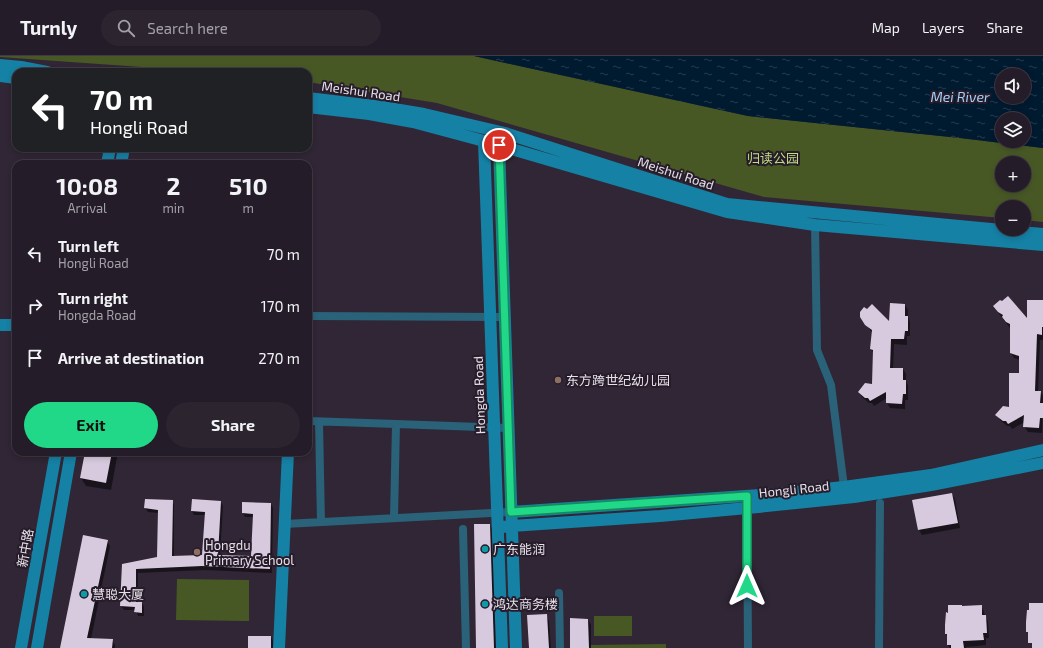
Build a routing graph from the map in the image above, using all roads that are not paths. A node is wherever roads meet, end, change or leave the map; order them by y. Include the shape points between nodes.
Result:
1 (0, 65) edge
2 (26, 68) edge
3 (0, 76) edge
4 (12, 78) edge
5 (312, 98) edge
6 (312, 107) edge
7 (484, 141) junction
8 (499, 145) junction
9 (815, 225) junction
10 (1043, 234) edge
11 (1043, 245) edge
12 (312, 316) edge
13 (490, 317) junction
14 (504, 317) junction
15 (0, 325) edge
16 (12, 325) edge
17 (312, 421) edge
18 (319, 422) junction
19 (396, 424) junction
20 (494, 428) junction
21 (508, 428) junction
22 (1043, 450) edge
23 (55, 456) edge
24 (70, 456) edge
25 (288, 456) edge
26 (1043, 463) edge
27 (844, 487) junction
28 (747, 502) junction
29 (880, 503) dead end
30 (511, 512) junction
31 (497, 513) junction
32 (394, 518) junction
33 (321, 522) junction
34 (285, 524) junction
35 (512, 526) junction
36 (498, 527) junction
37 (463, 529) dead end
38 (559, 593) dead end
39 (21, 648) edge
40 (37, 648) edge
41 (279, 648) edge
42 (466, 648) edge
43 (502, 648) edge
44 (516, 648) edge
45 (560, 648) edge
46 (748, 648) edge
47 (879, 648) edge

1 - 2 street
3 - 4 street
5 - 10 street, Meishui Road via 417,113 505,133 727,204
6 - 7 street, Meishui Road via 413,122
7 - 8 street, Meishui Road
7 - 13 street, Hongda Road
8 - 9 street, Meishui Road via 727,212
8 - 14 street
9 - 11 street, Meishui Road
9 - 27 street via 817,350 831,385
12 - 13 street
13 - 14 street
13 - 20 street, Hongda Road
14 - 21 street
15 - 16 street
17 - 18 street
18 - 19 street
18 - 33 street
19 - 20 street
19 - 32 street
20 - 21 street
20 - 31 street, Hongda Road
21 - 30 street
22 - 27 street, Hongli Road via 932,475
23 - 39 street, 新中路
24 - 40 street
25 - 34 street
26 - 28 street, Hongli Road via 931,485 869,494
27 - 28 street, Hongli Road
28 - 30 street, Hongli Road
28 - 35 street, Hongli Road via 652,516
28 - 46 street
29 - 47 street
30 - 31 street
30 - 35 street
31 - 32 street
31 - 36 street, Hongda Road
32 - 33 street
33 - 34 street
34 - 41 street
35 - 36 street, Hongli Road
35 - 44 street
36 - 43 street, Hongda Road
37 - 42 street
38 - 45 street

